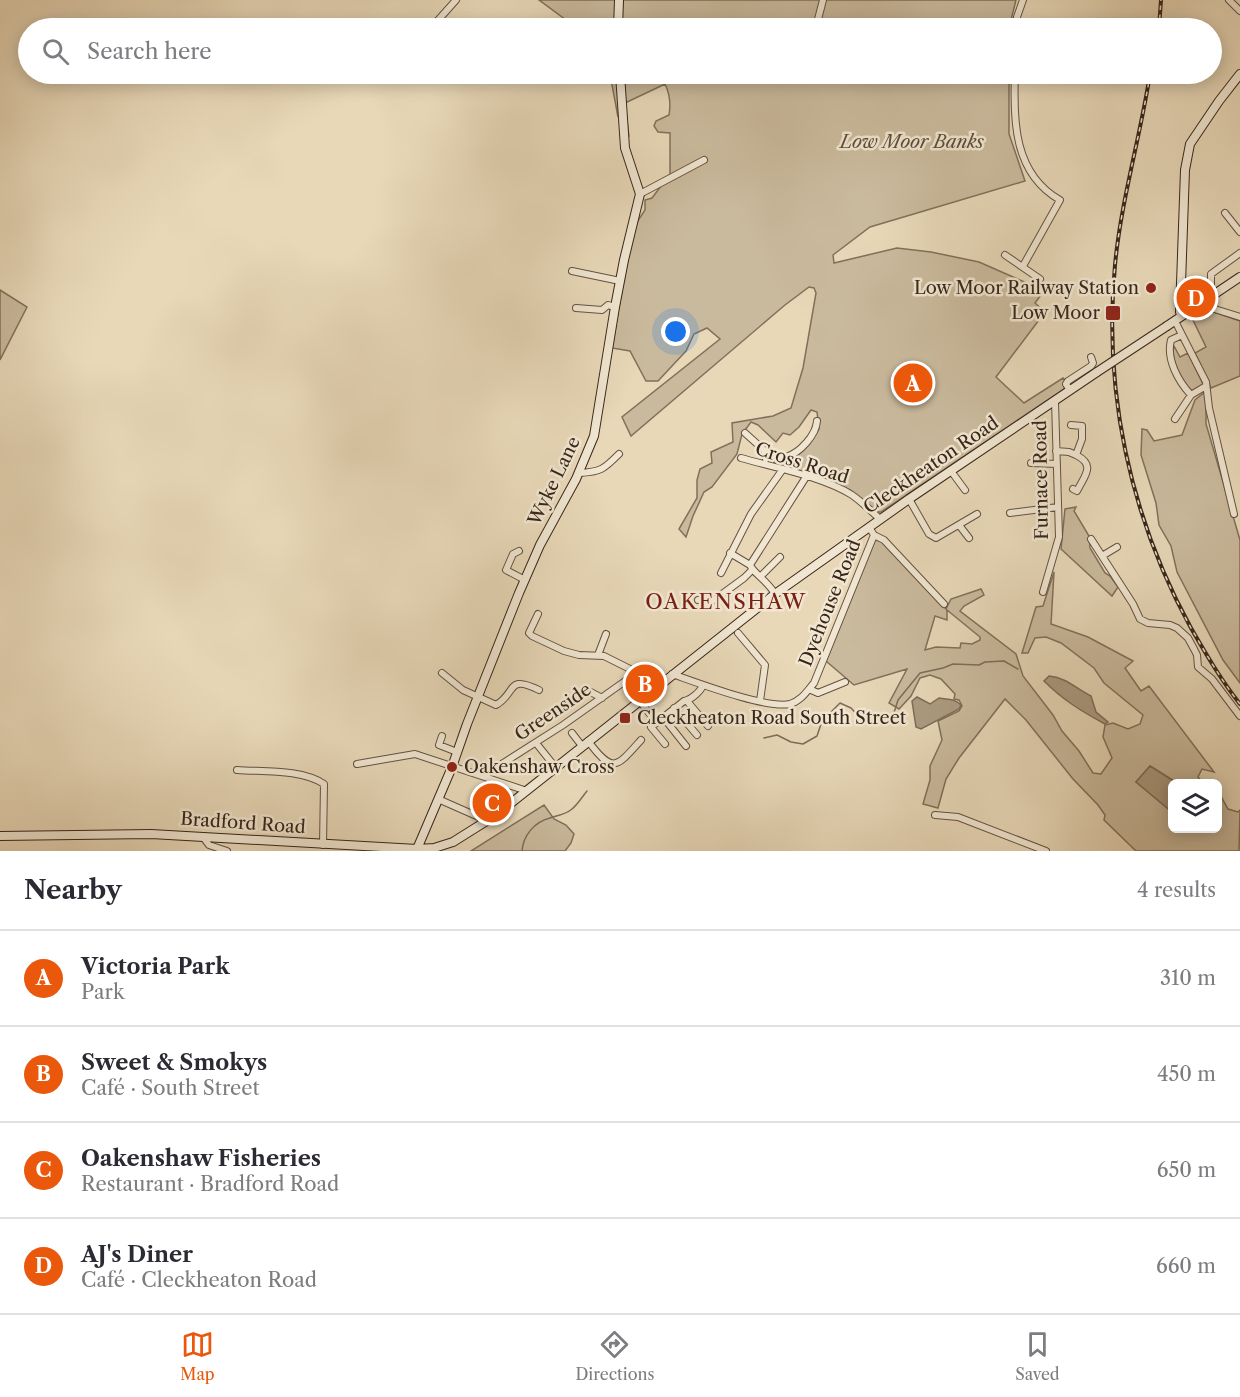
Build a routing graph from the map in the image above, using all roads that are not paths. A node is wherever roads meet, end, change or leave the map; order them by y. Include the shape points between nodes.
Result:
1 (456, 0) edge
2 (619, 0) edge
3 (823, 0) edge
4 (1023, 0) edge
5 (1228, 0) edge
6 (1240, 10) edge
7 (440, 18) edge
8 (618, 18) edge
9 (818, 18) edge
10 (1017, 18) edge
11 (1240, 74) edge
12 (621, 84) edge
13 (1015, 84) edge
14 (705, 160) dead end
15 (640, 194) junction
16 (1225, 213) dead end
17 (1240, 232) edge
18 (1240, 253) edge
19 (1005, 255) dead end
20 (1023, 266) junction
21 (572, 271) dead end
22 (1238, 278) edge
23 (1040, 279) dead end
24 (620, 280) junction
25 (1240, 289) edge
26 (1211, 296) junction
27 (1202, 302) junction
28 (615, 307) junction
29 (576, 308) dead end
30 (1240, 317) edge
31 (1179, 319) junction
32 (1182, 334) junction
33 (1090, 357) dead end
34 (1206, 386) junction
35 (1070, 390) junction
36 (1191, 395) junction
37 (1055, 401) junction
38 (1175, 419) dead end
39 (817, 421) dead end
40 (1071, 424) dead end
41 (745, 433) dead end
42 (1056, 451) junction
43 (619, 453) dead end
44 (1076, 455) junction
45 (767, 457) junction
46 (741, 458) dead end
47 (1031, 463) dead end
48 (1057, 464) junction
49 (764, 465) junction
50 (783, 469) junction
51 (951, 471) junction
52 (579, 473) junction
53 (806, 477) junction
54 (1073, 489) dead end
55 (965, 490) dead end
56 (909, 500) junction
57 (1058, 507) junction
58 (1010, 513) dead end
59 (977, 514) dead end
60 (1234, 514) dead end
61 (880, 519) junction
62 (959, 525) junction
63 (871, 531) junction
64 (969, 538) dead end
65 (1091, 539) dead end
66 (1116, 547) dead end
67 (519, 551) dead end
68 (730, 554) junction
69 (1102, 556) junction
70 (780, 557) dead end
71 (751, 567) junction
72 (721, 573) dead end
73 (761, 576) junction
74 (525, 580) junction
75 (1043, 592) dead end
76 (774, 594) junction
77 (698, 600) dead end
78 (944, 604) dead end
79 (538, 614) dead end
80 (738, 633) dead end
81 (606, 634) dead end
82 (745, 640) junction
83 (738, 645) dead end
84 (598, 655) junction
85 (638, 672) junction
86 (442, 673) dead end
87 (672, 674) junction
88 (845, 682) dead end
89 (660, 684) junction
90 (703, 684) junction
91 (585, 689) dead end
92 (809, 689) junction
93 (539, 690) dead end
94 (649, 693) joint
95 (478, 697) junction
96 (602, 698) junction
97 (639, 700) junction
98 (687, 701) junction
99 (760, 701) junction
100 (674, 708) junction
101 (1240, 716) edge
102 (663, 717) junction
103 (654, 725) junction
104 (708, 726) dead end
105 (572, 733) dead end
106 (696, 735) dead end
107 (442, 736) dead end
108 (641, 740) dead end
109 (536, 743) junction
110 (585, 744) junction
111 (665, 744) dead end
112 (686, 746) dead end
113 (457, 752) junction
114 (357, 764) dead end
115 (452, 767) junction
116 (556, 768) junction
117 (237, 770) dead end
118 (483, 776) junction
119 (527, 791) junction
120 (438, 799) junction
121 (935, 814) dead end
122 (488, 820) junction
123 (0, 836) edge
124 (203, 837) junction
125 (323, 844) junction
126 (454, 847) edge
127 (417, 849) junction
128 (226, 851) edge
129 (1046, 851) edge

1 - 7 street
2 - 8 street
3 - 9 street
4 - 10 street
5 - 6 street
11 - 31 street via 1191,144 1185,170
12 - 15 street via 625,148
13 - 20 street via 1015,127 1023,161 1038,184 1060,200
14 - 15 street
15 - 24 street, Wyke Lane
16 - 17 street
18 - 26 street via 1211,274
19 - 20 street
20 - 23 street
21 - 24 street
22 - 25 street
22 - 26 street, Cleckheaton Road
24 - 28 street, Wyke Lane
26 - 27 street, Cleckheaton Road
27 - 30 street
27 - 31 street, Cleckheaton Road
28 - 29 street
28 - 52 street, Wyke Lane via 596,430
31 - 32 street
31 - 35 street, Cleckheaton Road, bridge
32 - 34 street
32 - 36 street via 1171,340 1168,350
33 - 35 street via 1091,366 1066,384
34 - 36 street
34 - 60 street
35 - 37 street, Cleckheaton Road
36 - 38 street
37 - 42 street, Furnace Road
37 - 51 street, Cleckheaton Road
39 - 45 street via 817,428 792,455
40 - 44 street via 1082,426
41 - 45 street
42 - 44 street
42 - 48 street, Furnace Road
43 - 52 street via 604,469
44 - 54 street via 1090,461 1077,491
45 - 49 street
46 - 49 street, Cross Road
47 - 48 street
48 - 57 street, Furnace Road
49 - 50 street, Cross Road
50 - 53 street, Cross Road
50 - 68 street via 760,500
51 - 55 street
51 - 56 street, Cleckheaton Road
52 - 74 street, Wyke Lane
53 - 61 street, Cross Road via 852,495
53 - 71 street
56 - 61 street, Cleckheaton Road
56 - 62 street via 929,534 936,538
57 - 58 street
57 - 75 street, Furnace Road via 1059,537
59 - 62 street
61 - 63 street, Cleckheaton Road
62 - 64 street
63 - 76 street, Cleckheaton Road
63 - 78 street
63 - 92 street, Dyehouse Road
65 - 69 street
66 - 69 street
67 - 74 street via 513,554 506,570
68 - 71 street
68 - 72 street
69 - 101 street via 1140,619 1170,625 1188,638 1198,667
70 - 73 street
71 - 73 street
71 - 77 street via 744,578 714,600
73 - 76 street
74 - 95 street, Wyke Lane
76 - 87 street, Cleckheaton Road
79 - 84 street via 529,633 564,651
80 - 82 street
81 - 84 street
82 - 83 street
82 - 99 street via 765,665
84 - 85 street
85 - 89 street
85 - 96 street, Greenside
86 - 95 street
87 - 89 street, Cleckheaton Road
87 - 90 street, Dyehouse Road
88 - 92 street, Dyehouse Road via 818,693
89 - 94 street, Cleckheaton Road
90 - 98 street
90 - 99 street, Dyehouse Road
91 - 96 street
92 - 99 street, Dyehouse Road via 791,704
93 - 95 street via 522,683 514,685 504,701 496,705
94 - 97 street, Bradford Road
95 - 113 street, Wyke Lane
96 - 109 street, Greenside
97 - 103 street
97 - 110 street, Bradford Road
98 - 100 street
98 - 104 street
100 - 102 street
100 - 106 street
102 - 103 street
102 - 112 street
103 - 111 street
105 - 110 street
107 - 113 street via 439,745
108 - 110 street via 612,765
109 - 116 street
109 - 118 street, Greenside
110 - 116 street, Bradford Road
113 - 115 street, Wyke Lane
114 - 115 street via 415,754
115 - 118 street
115 - 120 street, Wyke Lane
116 - 119 street, Bradford Road
117 - 125 street via 301,774 324,784
118 - 119 street
119 - 122 street, Bradford Road
120 - 122 street
120 - 127 street, Wyke Lane
121 - 129 street via 958,817
122 - 126 street, Bradford Road
123 - 124 street, Bradford Road
124 - 125 street, Bradford Road
124 - 128 street
125 - 127 street, Bradford Road
126 - 127 street, Bradford Road

